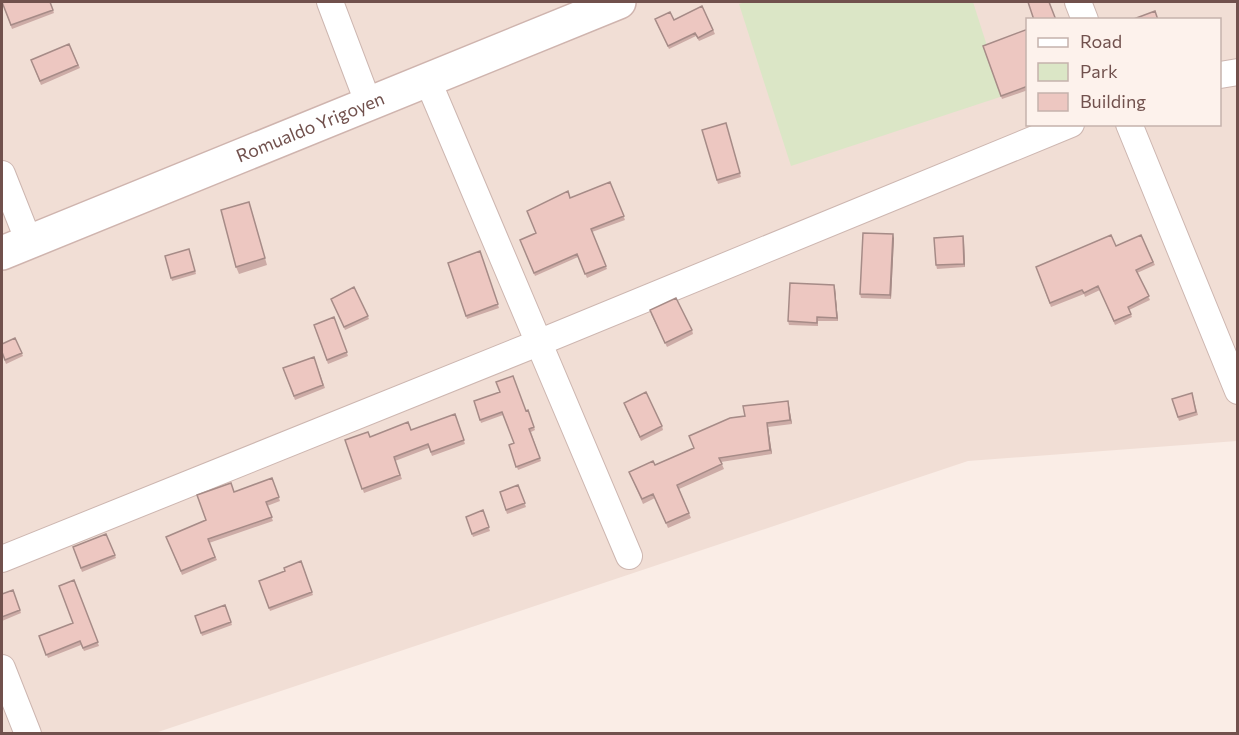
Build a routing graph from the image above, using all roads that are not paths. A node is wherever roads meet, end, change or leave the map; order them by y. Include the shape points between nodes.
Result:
1 (330, 2) edge
2 (619, 2) edge
3 (1078, 2) edge
4 (1084, 18) edge
5 (1238, 72) edge
6 (1221, 75) edge
7 (428, 81) junction
8 (369, 105) junction
9 (1066, 126) edge
10 (1130, 126) edge
11 (2, 174) edge
12 (15, 247) edge
13 (538, 344) junction
14 (1238, 392) edge
15 (629, 556) dead end
16 (2, 559) edge
17 (2, 668) edge
18 (28, 734) edge

1 - 8 street
2 - 7 street, Romualdo Yrigoyen
3 - 4 street
5 - 6 street
7 - 8 street, Romualdo Yrigoyen
7 - 13 street
8 - 12 street, Romualdo Yrigoyen
9 - 13 street
10 - 14 street
11 - 12 street
13 - 15 street
13 - 16 street
17 - 18 street

